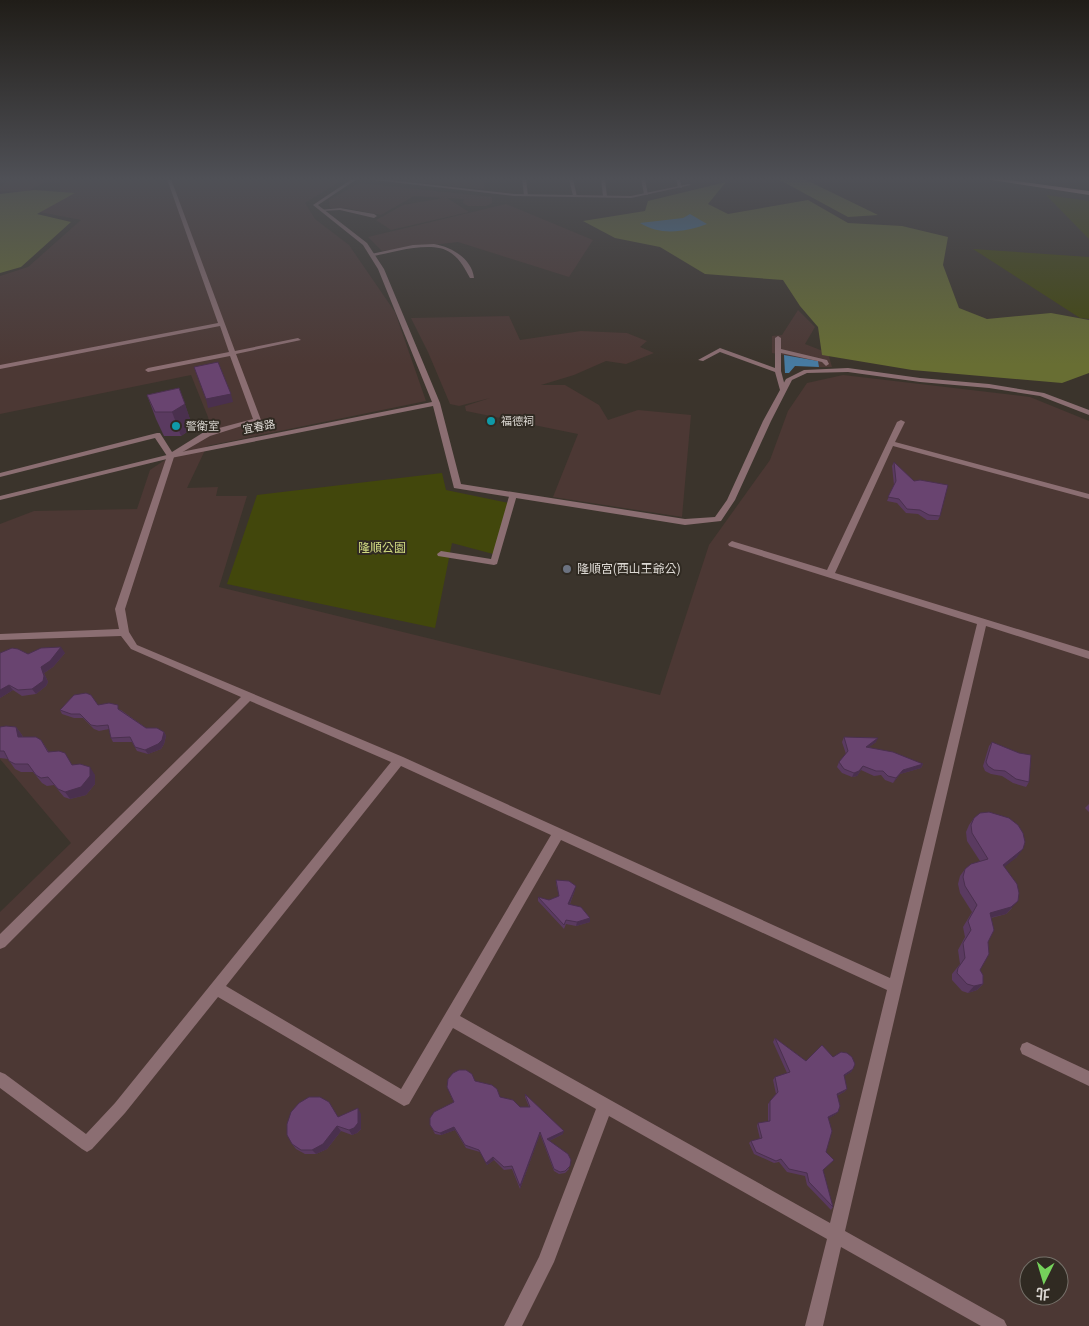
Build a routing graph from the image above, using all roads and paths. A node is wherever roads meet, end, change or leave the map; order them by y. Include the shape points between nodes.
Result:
1 (192, 241) edge
2 (361, 241) edge
3 (374, 254) junction
4 (472, 277) dead end
5 (222, 324) junction
6 (778, 338) dead end
7 (298, 340) dead end
8 (778, 350) junction
9 (233, 353) junction
10 (701, 360) dead end
11 (826, 364) dead end
12 (0, 367) edge
13 (148, 370) dead end
14 (778, 371) junction
15 (783, 390) junction
16 (436, 403) junction
17 (1089, 412) edge
18 (901, 422) dead end
19 (891, 443) junction
20 (171, 456) junction
21 (0, 475) edge
22 (513, 495) junction
23 (1089, 497) edge
24 (0, 498) edge
25 (732, 544) dead end
26 (441, 554) dead end
27 (829, 575) junction
28 (982, 622) junction
29 (124, 632) junction
30 (0, 636) edge
31 (1089, 655) edge
32 (249, 696) junction
33 (399, 760) junction
34 (558, 833) junction
35 (0, 943) edge
36 (895, 987) junction
37 (216, 988) junction
38 (451, 1018) junction
39 (1028, 1049) dead end
40 (0, 1079) edge
41 (1089, 1079) edge
42 (605, 1105) junction
43 (836, 1235) junction
44 (514, 1326) edge
45 (814, 1326) edge
46 (998, 1326) edge

1 - 5 street
2 - 3 street
3 - 4 street via 415,247 450,249 464,262
3 - 16 street
5 - 9 street
5 - 12 street
6 - 8 street
7 - 9 street
8 - 11 street via 825,361
8 - 14 street
9 - 13 street
9 - 20 street via 258,420 208,434
10 - 14 street via 720,350
14 - 15 street
15 - 17 street via 789,379 806,371 848,370 1042,394
15 - 22 street via 731,500 718,519 685,522
16 - 20 street, 宜春路
16 - 22 street via 457,486
18 - 19 street
19 - 23 street
19 - 27 street
20 - 21 street via 157,435
20 - 24 street, 宜春路
20 - 29 street via 120,609
22 - 26 street via 494,562
25 - 27 street
27 - 28 street
28 - 31 street
28 - 36 street
29 - 30 street
29 - 32 street via 134,647
32 - 33 street
32 - 35 street
33 - 34 street
33 - 37 street
34 - 36 street
34 - 38 street
36 - 43 street
37 - 38 street via 404,1099
37 - 40 street via 87,1144
38 - 42 street
39 - 41 street
42 - 43 street
42 - 44 street via 546,1262
43 - 45 street
43 - 46 street

